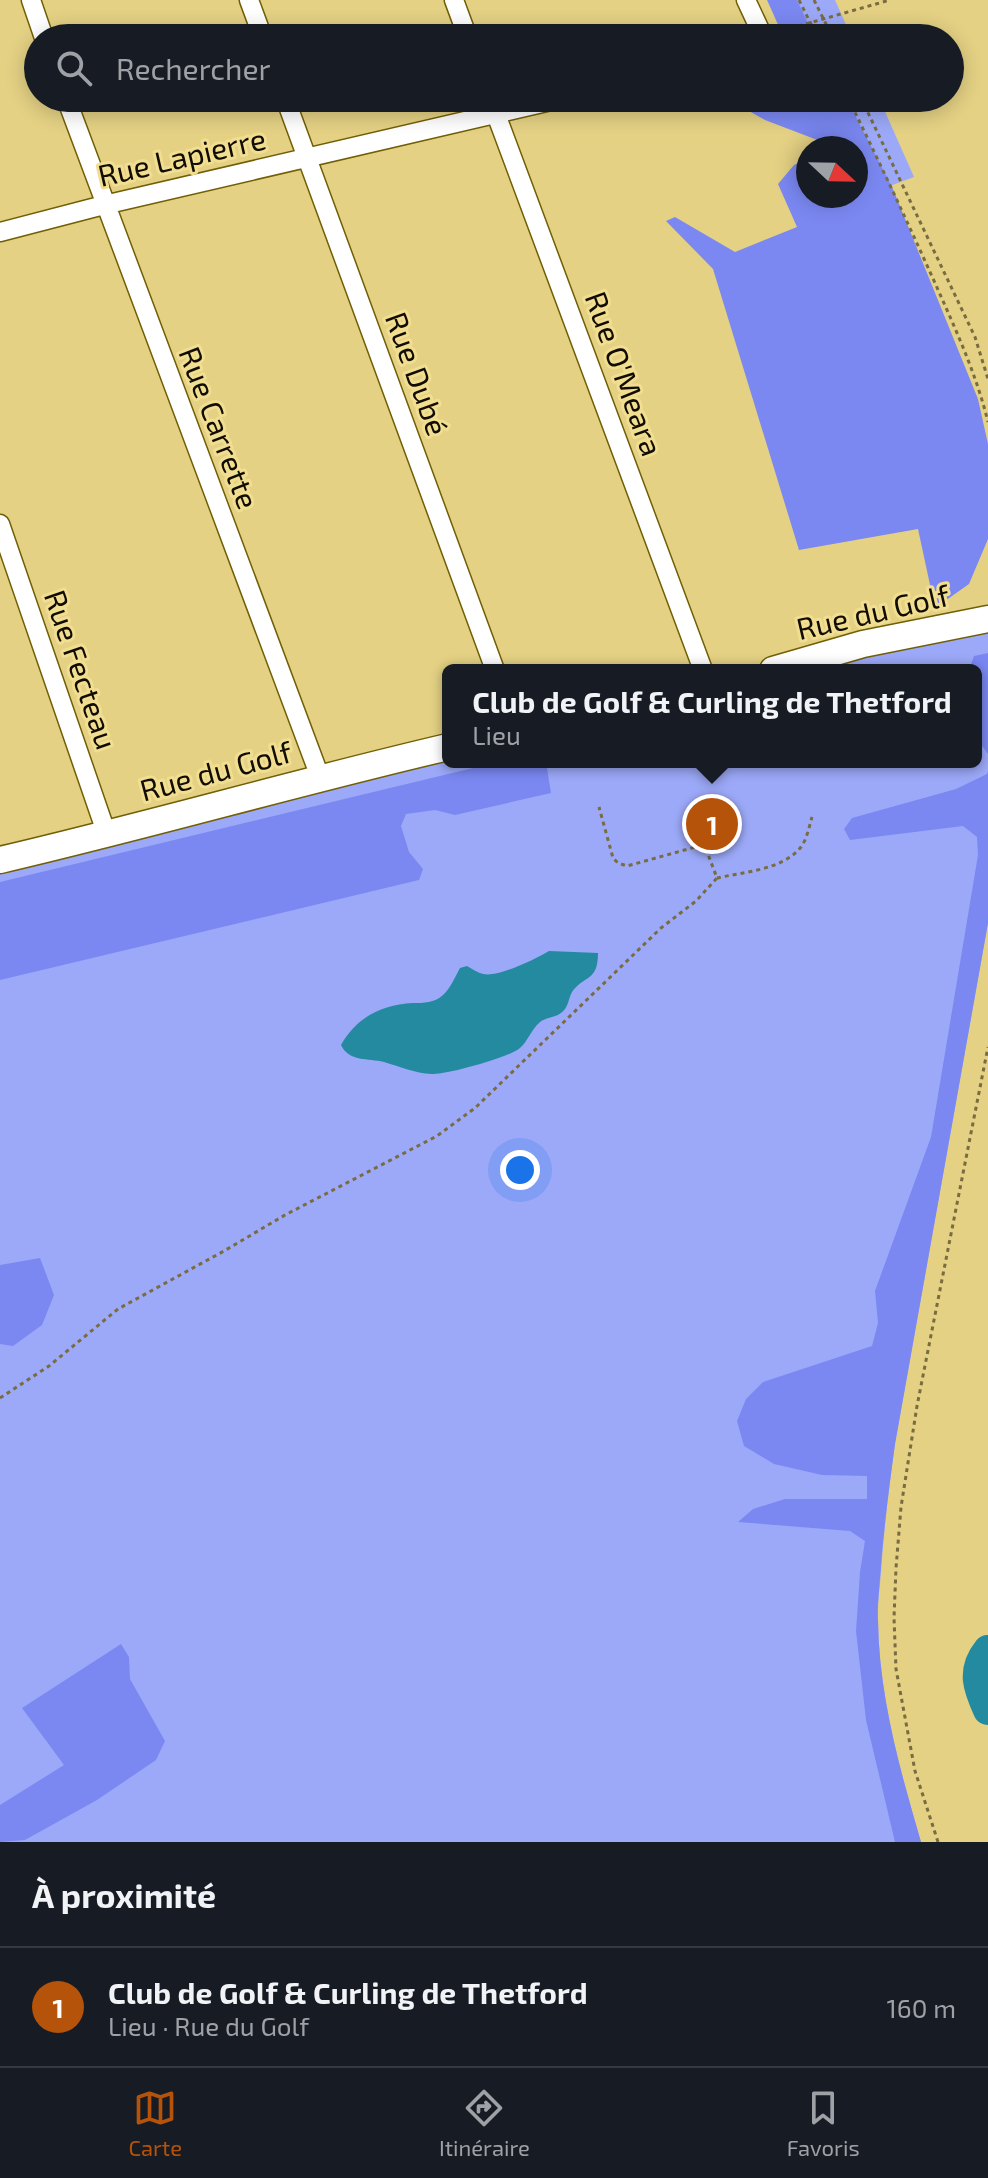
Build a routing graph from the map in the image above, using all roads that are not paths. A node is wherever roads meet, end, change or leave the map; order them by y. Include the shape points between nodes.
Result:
1 (31, 0) edge
2 (249, 0) edge
3 (454, 0) edge
4 (746, 0) edge
5 (39, 24) edge
6 (258, 24) edge
7 (463, 24) edge
8 (757, 24) edge
9 (71, 112) edge
10 (290, 112) edge
11 (472, 112) edge
12 (495, 112) edge
13 (307, 158) junction
14 (104, 205) junction
15 (0, 232) edge
16 (0, 524) edge
17 (988, 619) edge
18 (493, 664) edge
19 (701, 664) edge
20 (794, 664) edge
21 (442, 748) edge
22 (320, 777) junction
23 (107, 835) junction
24 (0, 860) edge

1 - 5 street
2 - 6 street
3 - 7 street
4 - 8 street
9 - 14 street, Rue Carrette
10 - 13 street, Rue Dubé
11 - 13 street, Rue Lapierre
12 - 19 street, Rue O'Meara
13 - 14 street, Rue Lapierre
13 - 18 street, Rue Dubé
14 - 15 street, Rue Lapierre
14 - 22 street, Rue Carrette
16 - 23 street, Rue Fecteau
17 - 20 street, Rue du Golf
21 - 22 street, Rue du Golf
22 - 23 street, Rue du Golf
23 - 24 street, Rue du Golf

